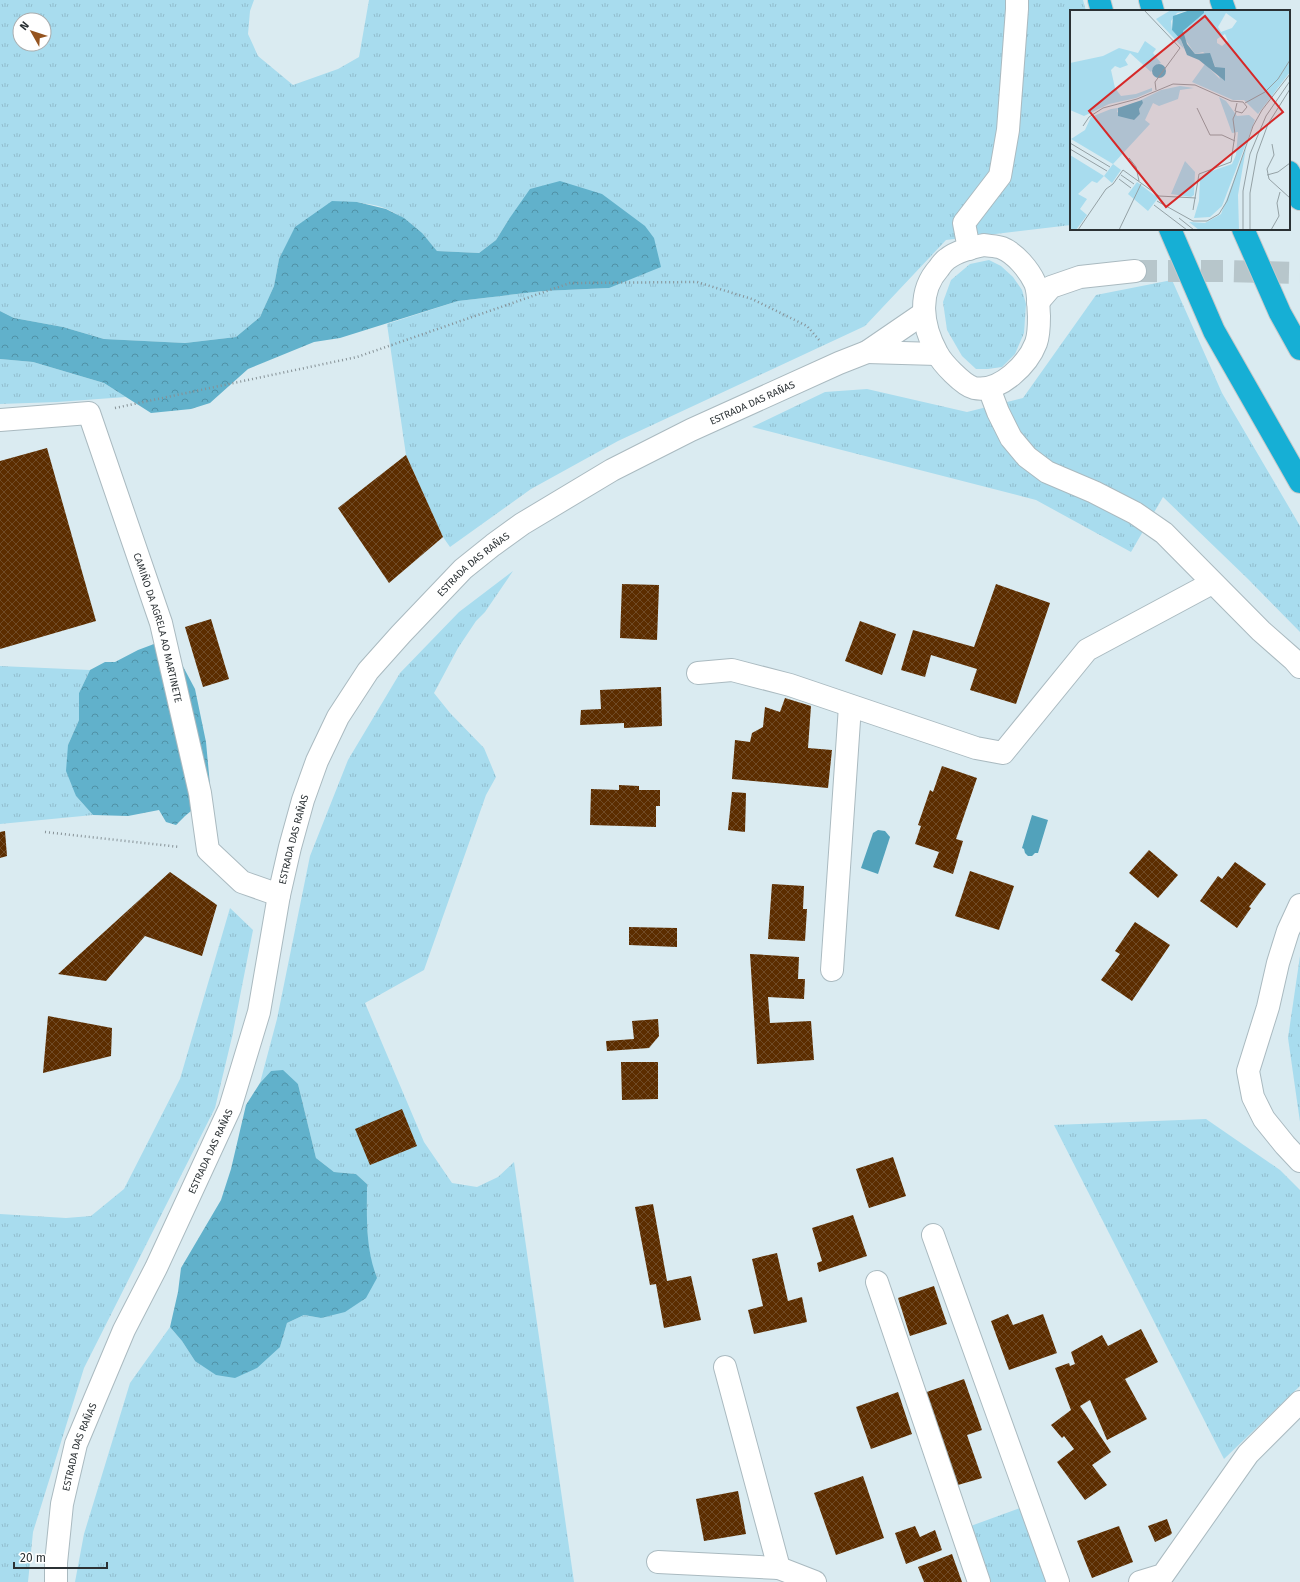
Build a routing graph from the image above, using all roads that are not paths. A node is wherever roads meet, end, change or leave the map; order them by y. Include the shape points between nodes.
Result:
1 (1017, 0) edge
2 (1099, 0) edge
3 (1221, 0) edge
4 (1102, 10) edge
5 (1225, 10) edge
6 (1290, 174) edge
7 (1300, 199) edge
8 (1170, 230) edge
9 (1243, 230) edge
10 (969, 249) junction
11 (1024, 267) junction
12 (1135, 271) tunnel mouth
13 (1080, 277) junction
14 (1038, 302) junction
15 (924, 313) junction
16 (1300, 348) edge
17 (867, 352) junction
18 (938, 354) junction
19 (989, 388) junction
20 (0, 420) edge
21 (1300, 482) edge
22 (1212, 583) junction
23 (1300, 667) edge
24 (698, 673) dead end
25 (850, 706) junction
26 (279, 895) junction
27 (1300, 905) edge
28 (832, 970) dead end
29 (1300, 1161) edge
30 (933, 1235) dead end
31 (877, 1282) dead end
32 (725, 1367) dead end
33 (1300, 1402) edge
34 (658, 1562) dead end
35 (779, 1568) junction
36 (56, 1582) edge
37 (815, 1582) edge
38 (979, 1582) edge
39 (1058, 1582) edge
40 (1140, 1582) edge

1 - 10 street via 1008,130 1000,176 964,223
2 - 4 highway
3 - 5 highway
6 - 7 highway
8 - 21 highway via 1214,331
9 - 16 highway via 1280,313
10 - 11 street via 984,246 1002,248 1016,257
10 - 15 street via 947,259 931,277 925,292
11 - 13 street
11 - 14 street via 1035,283
12 - 13 street
13 - 14 street via 1051,287
14 - 19 street via 1037,342 1026,361 1009,378
15 - 17 street, ESTRADA DAS RAÑAS
15 - 18 street via 928,333
17 - 18 street, ESTRADA DAS RAÑAS
17 - 26 street, ESTRADA DAS RAÑAS via 691,430 612,470 522,524 463,569 368,671 338,717 317,761 303,800
18 - 19 street via 973,388
19 - 22 street via 1011,438 1027,457 1047,472 1135,513 1164,533
20 - 26 street, CAMIÑO DA AGRELA AO MARTINETE via 89,414 161,623 200,794 208,850 242,882
22 - 23 street
22 - 25 street via 1088,650 1003,753 976,748
24 - 25 street via 732,670 790,685
25 - 28 street
26 - 36 street, ESTRADA DAS RAÑAS via 259,1012 230,1108 156,1268 124,1330 76,1444 62,1504
27 - 29 street via 1278,963 1268,1007 1248,1071 1253,1097 1264,1119
30 - 39 street
31 - 38 street
32 - 35 street
33 - 40 street via 1248,1454 1163,1575
34 - 35 street
35 - 37 street

